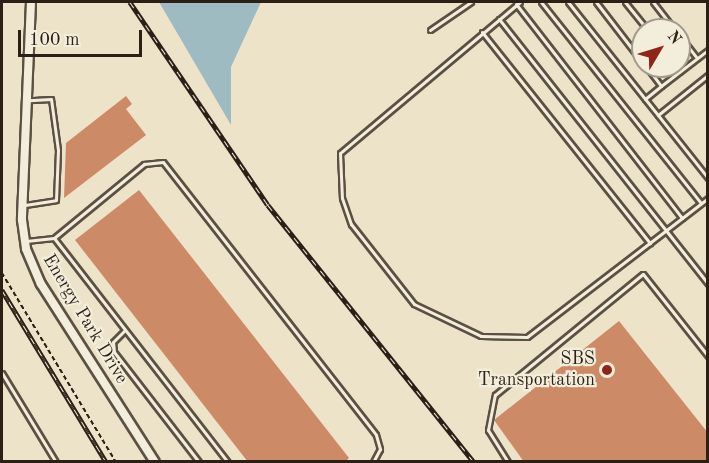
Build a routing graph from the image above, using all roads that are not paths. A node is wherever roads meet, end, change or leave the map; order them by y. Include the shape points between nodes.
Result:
1 (32, 2) edge
2 (471, 2) edge
3 (541, 2) edge
4 (568, 2) edge
5 (596, 2) edge
6 (625, 2) edge
7 (653, 2) edge
8 (518, 3) edge
9 (638, 18) edge
10 (666, 18) edge
11 (498, 19) junction
12 (430, 30) dead end
13 (482, 32) junction
14 (631, 47) edge
15 (691, 50) edge
16 (708, 50) edge
17 (697, 58) junction
18 (691, 63) edge
19 (708, 75) edge
20 (655, 78) edge
21 (671, 78) edge
22 (661, 86) junction
23 (645, 99) junction
24 (27, 100) junction
25 (658, 115) junction
26 (707, 176) edge
27 (708, 198) edge
28 (701, 203) junction
29 (23, 205) junction
30 (682, 218) junction
31 (666, 231) junction
32 (54, 238) junction
33 (24, 241) junction
34 (650, 243) junction
35 (708, 284) edge
36 (125, 330) junction
37 (708, 356) edge
38 (2, 373) edge
39 (56, 462) edge
40 (155, 462) edge
41 (199, 462) edge
42 (228, 462) edge
43 (373, 462) edge
44 (508, 462) edge

1 - 24 street, Energy Park Drive
2 - 12 lane
3 - 28 lane
4 - 23 lane
5 - 14 lane
6 - 9 lane
7 - 10 lane
8 - 11 lane
8 - 30 lane
11 - 13 lane
11 - 31 lane
13 - 34 lane
13 - 34 lane via 343,147 342,198 362,242 422,310 481,336 506,340 544,329
15 - 17 lane
16 - 17 lane
17 - 18 lane
19 - 25 lane
20 - 22 lane
21 - 22 lane
22 - 23 lane
23 - 25 lane
24 - 29 street, Energy Park Drive
24 - 29 lane via 51,99 58,150 56,200
25 - 26 lane
27 - 28 lane
28 - 30 lane
29 - 33 street, Energy Park Drive
30 - 31 lane
31 - 34 lane
31 - 35 lane
32 - 33 lane
32 - 36 lane
32 - 43 lane via 144,164 163,162 376,435 380,449
33 - 40 street, Energy Park Drive via 41,284
36 - 41 lane via 113,342 114,352
36 - 42 lane
37 - 44 lane via 643,274 495,395 488,430
38 - 39 lane

